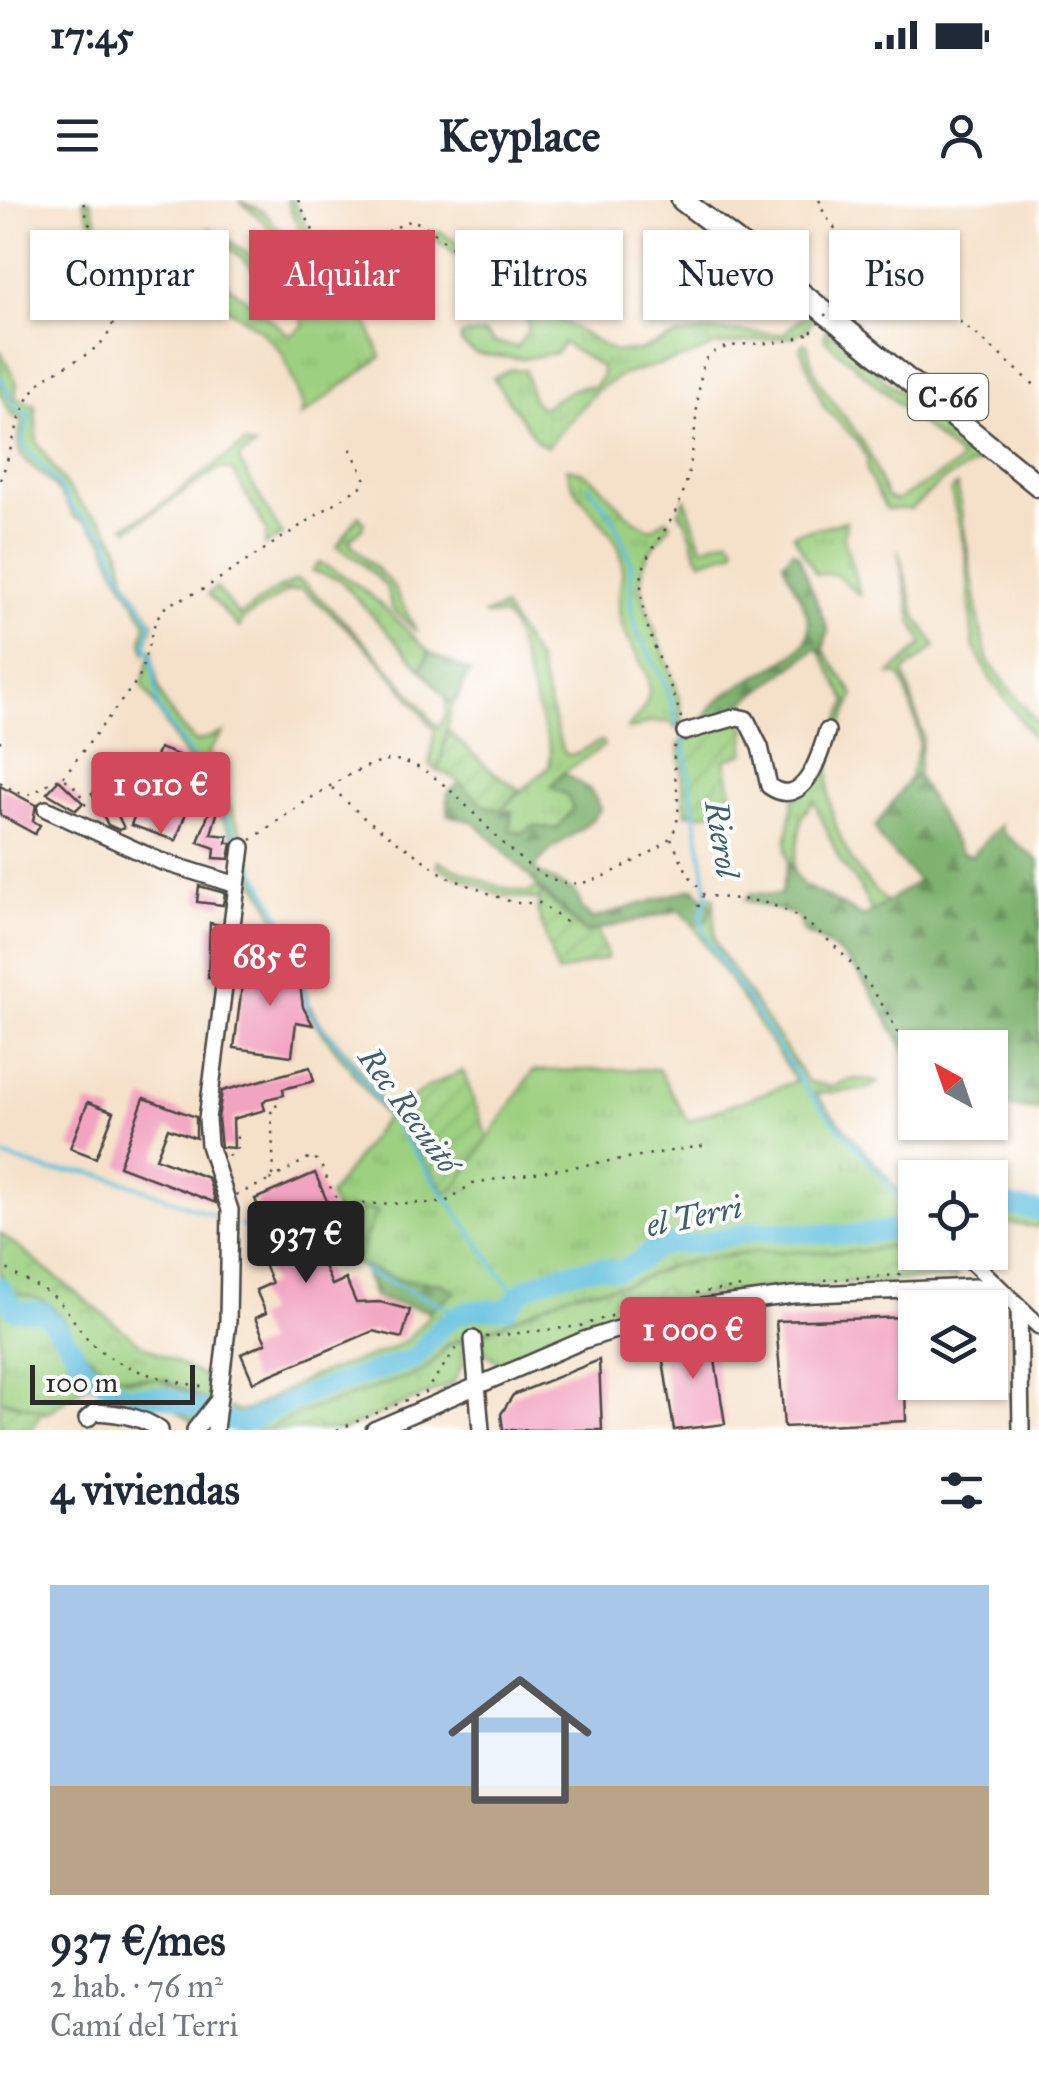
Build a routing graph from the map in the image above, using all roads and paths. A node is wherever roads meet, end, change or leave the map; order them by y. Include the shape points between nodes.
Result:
1 (83, 200) edge
2 (298, 200) edge
3 (682, 200) edge
4 (702, 200) edge
5 (820, 200) edge
6 (837, 230) edge
7 (829, 310) edge
8 (957, 320) edge
9 (534, 321) dead end
10 (1039, 376) edge
11 (1033, 384) junction
12 (1039, 389) edge
13 (347, 442) dead end
14 (1039, 470) edge
15 (0, 480) edge
16 (1039, 486) edge
17 (685, 732) junction
18 (827, 732) dead end
19 (63, 777) junction
20 (0, 782) edge
21 (331, 788) junction
22 (46, 809) dead end
23 (96, 834) junction
24 (670, 838) junction
25 (242, 847) joint
26 (237, 885) junction
27 (704, 895) junction
28 (698, 906) dead end
29 (570, 925) dead end
30 (898, 1041) edge
31 (283, 1104) dead end
32 (237, 1129) dead end
33 (708, 1145) dead end
34 (217, 1168) junction
35 (270, 1180) junction
36 (227, 1201) junction
37 (0, 1262) edge
38 (981, 1270) edge
39 (997, 1286) junction
40 (1019, 1307) junction
41 (1039, 1327) edge
42 (473, 1339) dead end
43 (1021, 1346) junction
44 (476, 1385) junction
45 (220, 1394) junction
46 (87, 1418) dead end
47 (160, 1430) edge
48 (194, 1430) edge
49 (215, 1430) edge
50 (374, 1430) edge
51 (482, 1430) edge
52 (1022, 1430) edge

1 - 15 path via 113,290 115,317 89,354 35,388
2 - 9 path via 318,241 338,256 410,220 424,225 523,303
3 - 16 highway, C-66
4 - 14 highway, C-66
5 - 6 path
7 - 17 path, bridge via 795,342 718,349 704,361 682,494 642,571 647,619
8 - 11 path
10 - 11 path
11 - 12 path
13 - 19 path via 364,473 363,485 202,590 167,604 134,687
17 - 18 street via 746,719 769,786 778,792 791,792 816,768
17 - 24 path via 674,746 678,818
19 - 20 path via 26,796
19 - 23 path via 85,800
21 - 24 path via 381,760 410,764 446,783 500,840 565,882 597,879
21 - 25 path
21 - 29 path via 448,877 514,903 540,903
22 - 23 street
23 - 26 street
24 - 27 path
25 - 26 street
26 - 34 street via 208,1093 209,1146
27 - 28 path
27 - 30 path via 772,905 834,942
31 - 35 path via 270,1107
32 - 34 path via 238,1148
33 - 35 path via 473,1183 444,1203 344,1204 312,1156
34 - 36 street
35 - 36 path
36 - 45 street via 230,1282
37 - 45 path via 54,1297 116,1361
38 - 39 street
39 - 40 street
39 - 44 street via 793,1295 678,1310 609,1330
40 - 41 street
40 - 43 street
41 - 43 street
42 - 44 street
43 - 52 street
44 - 50 street
44 - 51 street
45 - 48 street
45 - 49 street
46 - 47 street via 110,1412

